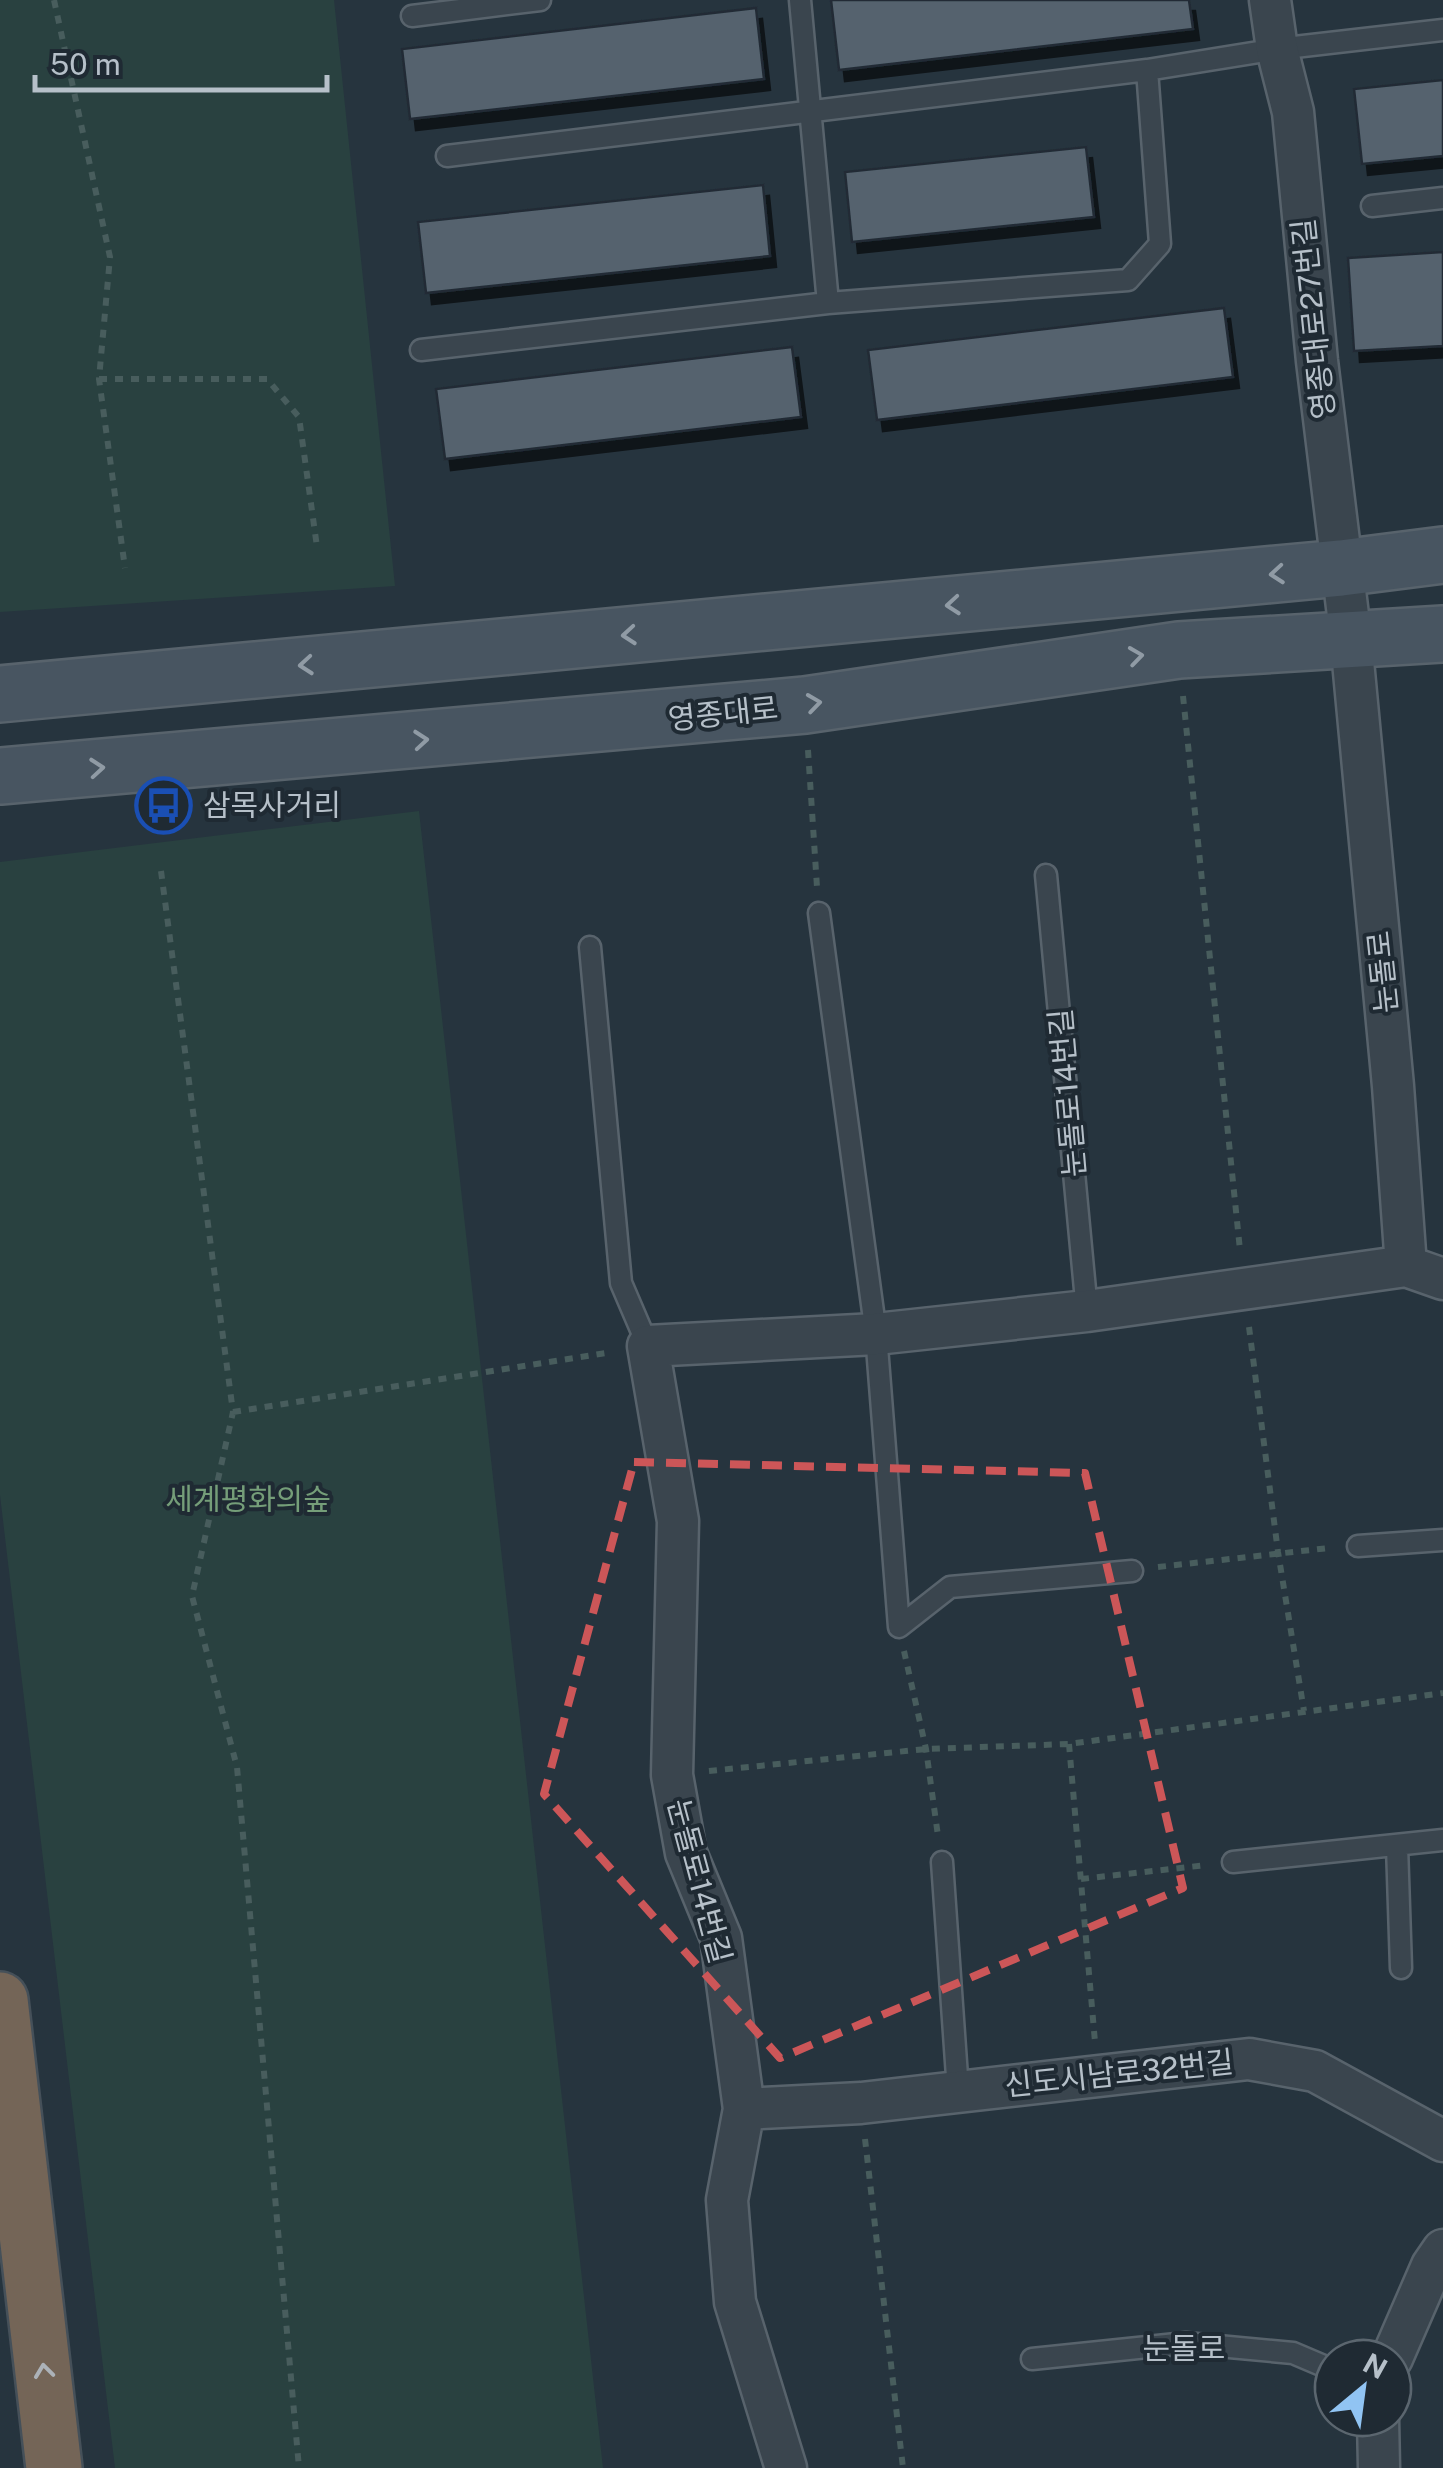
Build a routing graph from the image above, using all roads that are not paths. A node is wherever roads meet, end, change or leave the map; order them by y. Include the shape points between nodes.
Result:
1 (540, 0) edge
2 (800, 0) edge
3 (1270, 0) edge
4 (412, 16) dead end
5 (1443, 30) edge
6 (1277, 49) junction
7 (1147, 70) junction
8 (811, 109) junction
9 (447, 156) dead end
10 (1443, 198) edge
11 (1372, 206) dead end
12 (828, 303) junction
13 (421, 350) dead end
14 (1443, 555) edge
15 (1342, 568) junction
16 (1443, 634) edge
17 (1350, 640) junction
18 (0, 694) edge
19 (0, 776) edge
20 (1046, 876) dead end
21 (819, 913) road end
22 (590, 948) dead end
23 (1425, 1273) edge
24 (1087, 1311) junction
25 (876, 1334) junction
26 (648, 1346) junction
27 (1443, 1540) edge
28 (1358, 1546) road end
29 (1132, 1571) road end
30 (1443, 1840) edge
31 (1397, 1846) junction
32 (942, 1862) road end
33 (1233, 1862) road end
34 (1401, 1968) dead end
35 (0, 2000) edge
36 (958, 2091) junction
37 (744, 2108) junction
38 (1443, 2140) edge
39 (1443, 2250) edge
40 (0, 2315) edge
41 (1401, 2338) edge
42 (1032, 2359) dead end
43 (1313, 2361) edge
44 (1378, 2438) edge
45 (19, 2468) edge
46 (54, 2468) edge
47 (786, 2468) edge
48 (1378, 2468) edge

1 - 4 lane
2 - 8 lane
3 - 6 street, 영종대로27번길
5 - 6 lane
6 - 7 lane
6 - 15 street, 영종대로27번길 via 1293,112
7 - 8 lane
7 - 12 lane via 1160,244 1128,280
8 - 9 lane
8 - 12 lane
10 - 11 lane
12 - 13 lane
14 - 15 main road
15 - 17 street, 영종대로27번길
15 -> 18 main road
16 - 17 main road, 영종대로
19 -> 17 main road, 영종대로 via 805,705 1179,650
17 - 23 street, 눈돌로 via 1392,1067
20 - 24 lane, 눈돌로14번길
21 - 25 lane
22 - 26 lane, 눈돌로14번길 via 621,1283
23 - 24 street
24 - 25 street
25 - 26 street
25 - 29 lane via 899,1628 950,1587
26 - 37 street, 눈돌로14번길 via 678,1521 672,1775 686,1853 721,1938
27 - 28 lane
30 - 31 lane
31 - 33 lane
31 - 34 lane
32 - 36 lane
46 -> 35 highway
36 - 37 street, 신도시남로32번길
36 - 38 street, 신도시남로32번길 via 1249,2059 1315,2072
37 - 47 street, 눈돌로14번길 via 728,2200 735,2302
39 - 41 street
40 - 45 highway
42 - 43 lane, 눈돌로 via 1186,2343 1294,2353
44 - 48 street

